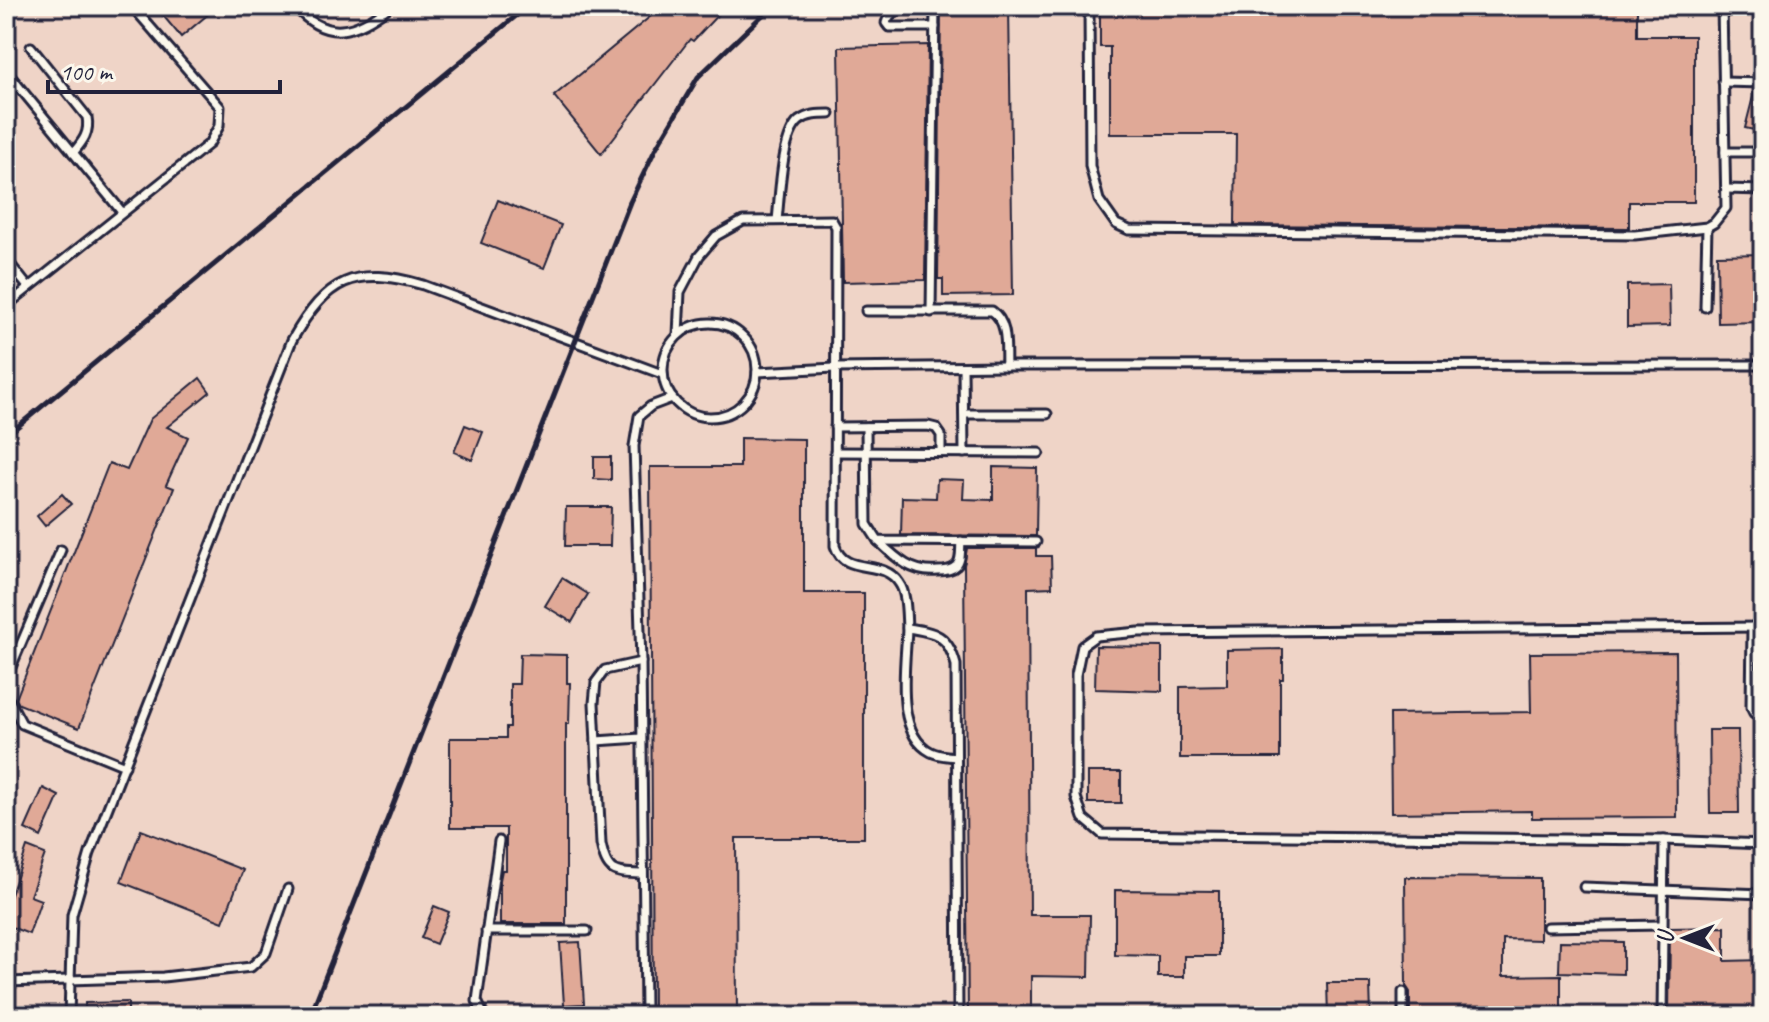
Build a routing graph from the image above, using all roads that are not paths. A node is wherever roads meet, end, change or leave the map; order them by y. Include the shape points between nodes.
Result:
1 (132, 6) edge
2 (295, 6) edge
3 (390, 6) edge
4 (913, 6) edge
5 (935, 6) edge
6 (1089, 6) edge
7 (1722, 6) edge
8 (935, 27) junction
9 (31, 47) dead end
10 (6, 71) edge
11 (1723, 82) junction
12 (1763, 83) edge
13 (830, 114) dead end
14 (1725, 152) junction
15 (1763, 152) edge
16 (73, 153) junction
17 (1726, 189) junction
18 (1763, 190) edge
19 (122, 212) junction
20 (777, 220) junction
21 (1707, 227) junction
22 (6, 259) edge
23 (28, 287) junction
24 (6, 306) edge
25 (1705, 307) dead end
26 (866, 311) dead end
27 (931, 312) junction
28 (678, 335) junction
29 (1763, 365) edge
30 (1006, 366) junction
31 (963, 367) junction
32 (835, 368) junction
33 (757, 372) junction
34 (662, 374) junction
35 (672, 398) junction
36 (964, 414) junction
37 (1047, 414) dead end
38 (835, 427) junction
39 (866, 427) junction
40 (835, 452) junction
41 (866, 452) junction
42 (941, 452) junction
43 (964, 453) junction
44 (1039, 453) dead end
45 (878, 541) junction
46 (961, 541) junction
47 (1036, 542) dead end
48 (61, 550) dead end
49 (1752, 627) junction
50 (1763, 627) edge
51 (907, 628) junction
52 (641, 662) junction
53 (1763, 717) edge
54 (641, 738) junction
55 (596, 741) junction
56 (956, 757) junction
57 (125, 766) junction
58 (1664, 840) junction
59 (499, 841) dead end
60 (1763, 844) edge
61 (641, 874) junction
62 (1584, 887) dead end
63 (288, 889) dead end
64 (1663, 890) junction
65 (1763, 894) edge
66 (1662, 925) junction
67 (1547, 927) dead end
68 (486, 931) junction
69 (587, 931) dead end
70 (69, 980) junction
71 (6, 982) edge
72 (1403, 992) dead end
73 (69, 1016) edge
74 (484, 1016) edge
75 (638, 1016) edge
76 (958, 1016) edge
77 (1403, 1016) edge
78 (1662, 1016) edge

1 - 19 lane via 220,107 220,116 209,144
2 - 3 lane via 308,22 345,30 370,22
4 - 8 lane via 894,11 886,23
5 - 8 lane
6 - 21 lane via 1090,166 1099,200 1116,224 1129,230 1635,235
7 - 11 lane
8 - 27 lane
9 - 16 lane via 87,117 86,138
10 - 16 lane
11 - 12 lane
11 - 14 lane
13 - 20 lane via 801,119 793,128
14 - 15 lane
14 - 17 lane
16 - 19 lane
17 - 18 lane
17 - 21 lane via 1726,208
19 - 23 lane
20 - 28 lane via 743,221 716,236 680,292
20 - 32 lane via 825,218 836,227
21 - 25 lane
22 - 23 lane
23 - 24 lane
26 - 27 lane
27 - 30 lane via 992,311 1005,331
28 - 33 lane via 707,323 737,331 755,356
28 - 34 lane
29 - 30 lane
30 - 31 lane
31 - 32 lane
31 - 36 lane
32 - 33 lane
32 - 38 lane
33 - 35 lane via 747,400 724,416 695,415
34 - 35 lane
34 - 57 lane via 389,275 354,278 330,290 309,309 292,340
35 - 52 lane via 639,416 634,446
36 - 37 lane
36 - 43 lane
38 - 39 lane
38 - 40 lane
39 - 41 lane
39 - 42 lane via 936,428
40 - 41 lane
40 - 51 lane via 838,555 845,563 888,573 900,583
41 - 42 lane
41 - 45 lane via 867,524
42 - 43 lane
43 - 44 lane
45 - 46 lane
45 - 46 lane via 901,562 924,572 956,566
46 - 47 lane
48 - 57 lane via 6,679 8,698 22,724
49 - 50 lane
49 - 53 lane via 1751,707
49 - 58 lane via 1139,632 1096,636 1082,646 1076,675 1076,797 1083,818 1102,834
51 - 56 lane via 909,729 934,754
51 - 56 lane via 928,631 952,649
52 - 54 lane
52 - 55 lane via 605,670 596,682
54 - 55 lane
54 - 61 lane
55 - 61 lane via 605,863 617,873
56 - 76 lane
57 - 70 lane via 72,915
58 - 60 lane
58 - 64 lane
59 - 68 lane
61 - 75 lane via 645,1011
62 - 64 lane
63 - 70 lane via 266,953 251,967
64 - 65 lane
64 - 66 lane
66 - 67 lane
66 - 78 lane
68 - 69 lane
68 - 74 lane via 477,1001
70 - 71 lane
70 - 73 lane
72 - 77 lane

